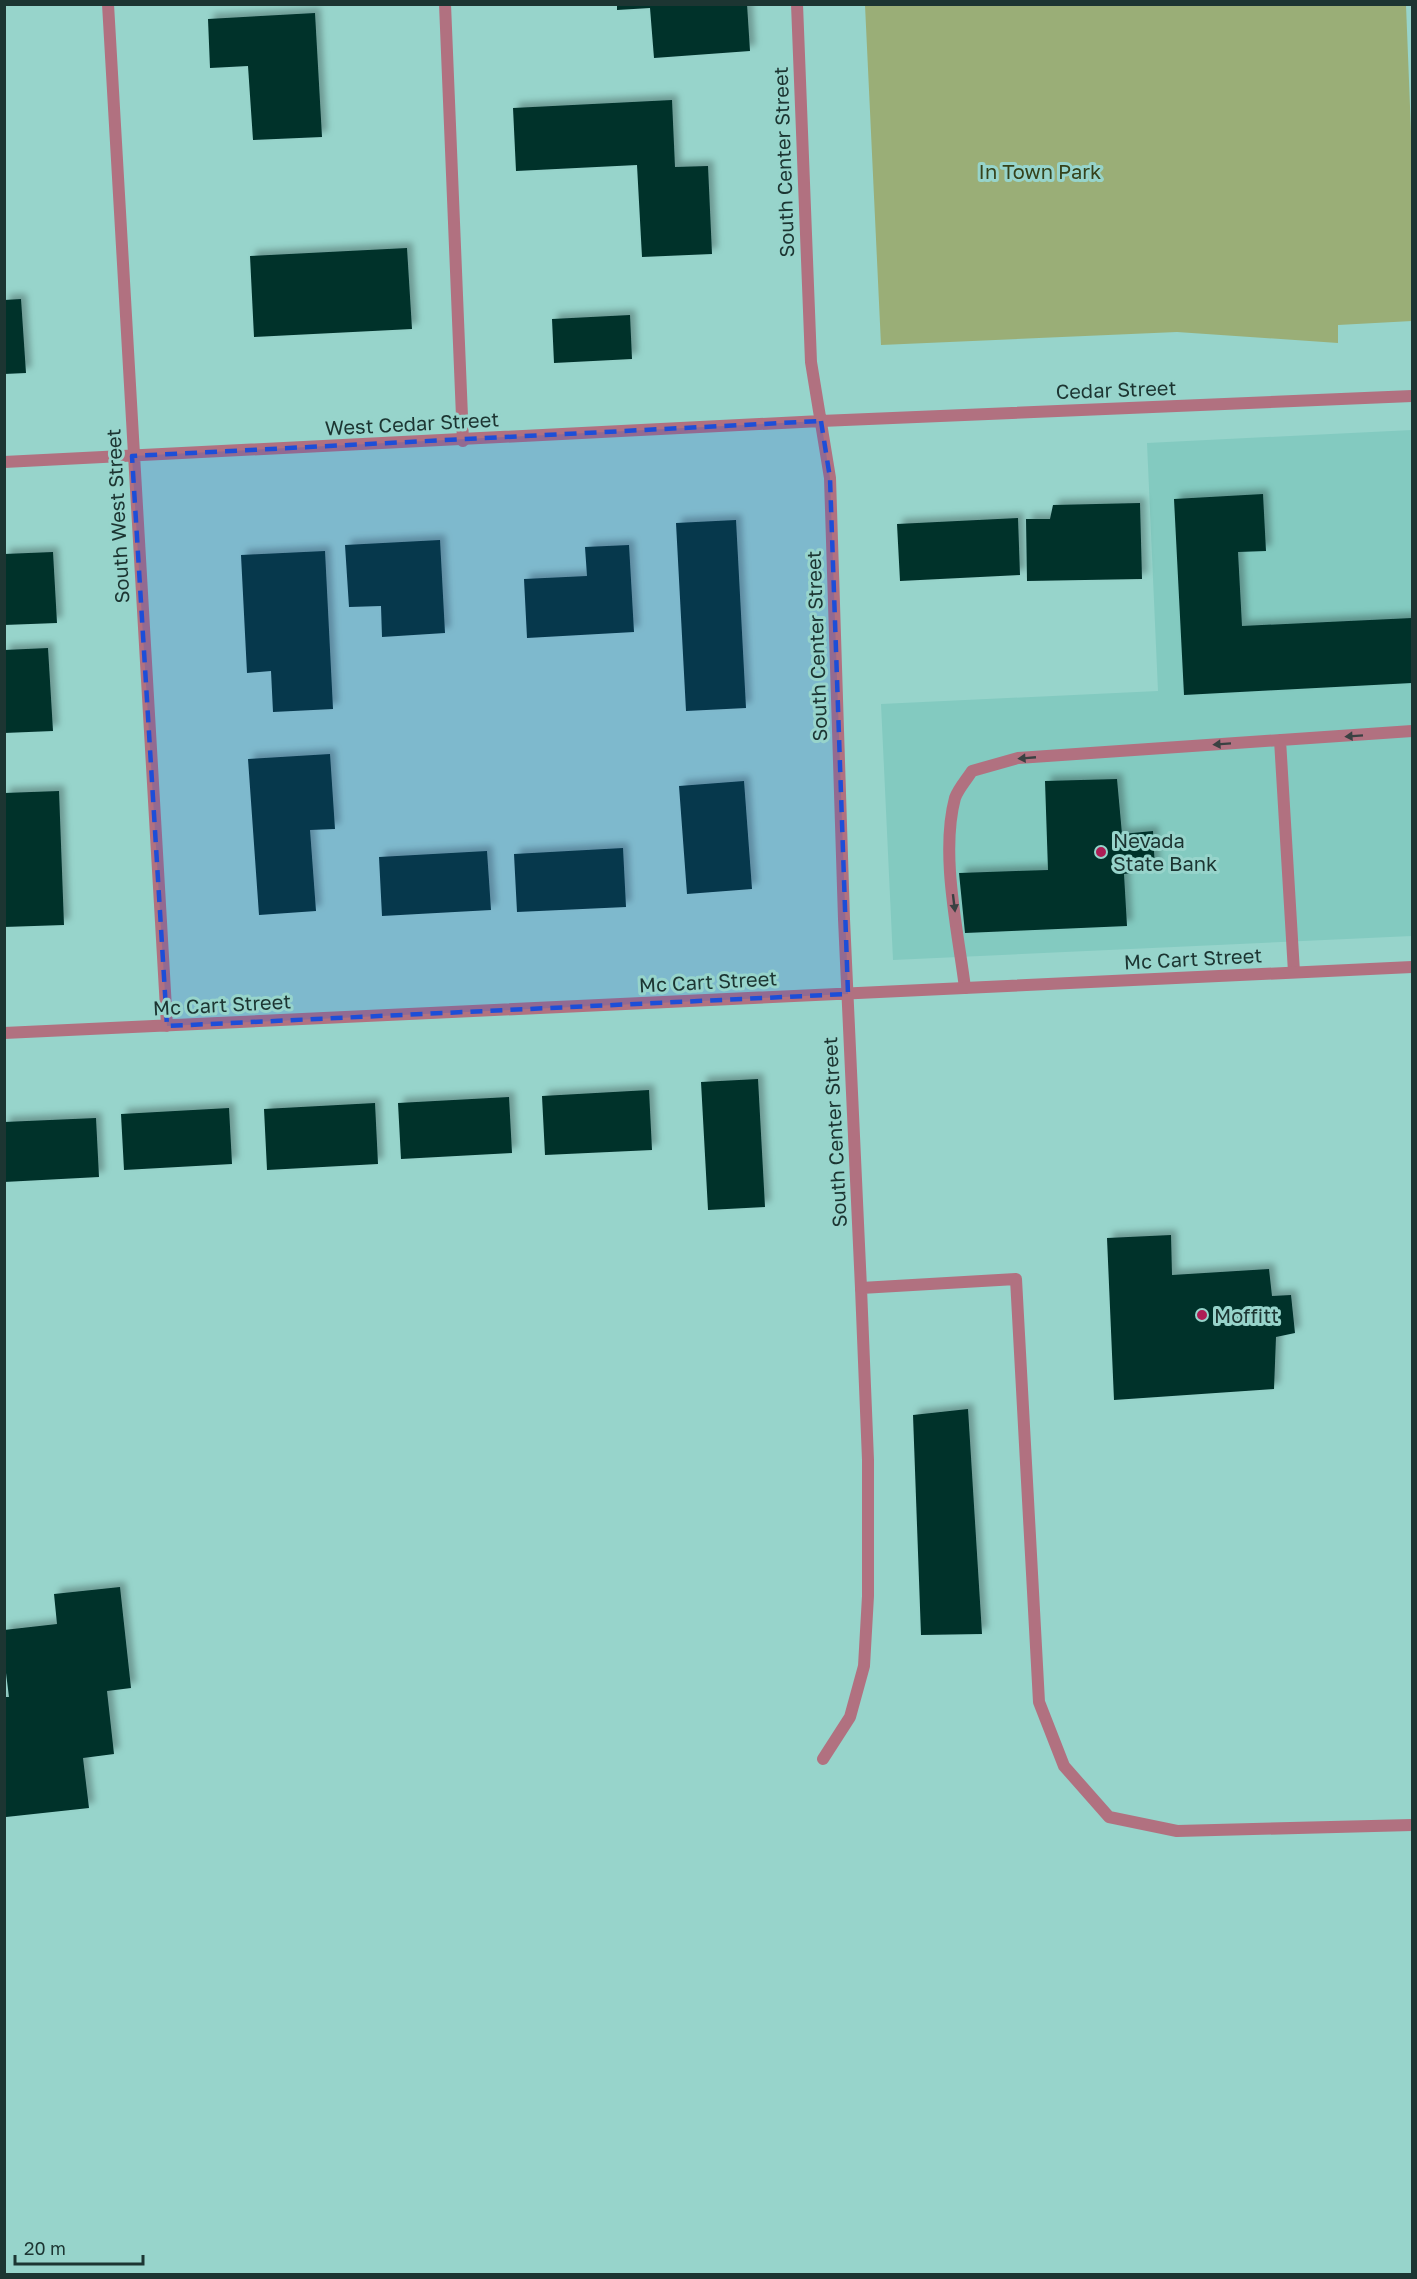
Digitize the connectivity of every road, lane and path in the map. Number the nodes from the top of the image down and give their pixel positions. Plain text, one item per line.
1 (108, 4) edge
2 (445, 4) edge
3 (797, 4) edge
4 (1413, 396) edge
5 (821, 421) junction
6 (463, 441) junction
7 (132, 456) junction
8 (4, 462) edge
9 (1413, 731) edge
10 (1280, 741) junction
11 (1413, 967) edge
12 (1294, 972) junction
13 (965, 988) junction
14 (848, 994) junction
15 (167, 1026) junction
16 (4, 1034) edge
17 (861, 1288) junction
18 (824, 1759) dead end
19 (1413, 1825) edge

1 - 7 street, South West Street
2 - 6 street
3 - 5 street, South Center Street
4 - 5 street, Cedar Street
5 - 6 street, West Cedar Street
5 - 14 street, South Center Street
6 - 7 street, West Cedar Street
7 - 8 street, West Cedar Street
7 - 15 street, South West Street
9 -> 10 street
10 - 12 street
10 -> 13 street
11 - 12 street, Mc Cart Street
12 - 13 street, Mc Cart Street
13 - 14 street, Mc Cart Street
14 - 15 street, Mc Cart Street
14 - 17 street, South Center Street
15 - 16 street, Mc Cart Street
17 - 18 street, South Center Street
17 - 19 street

